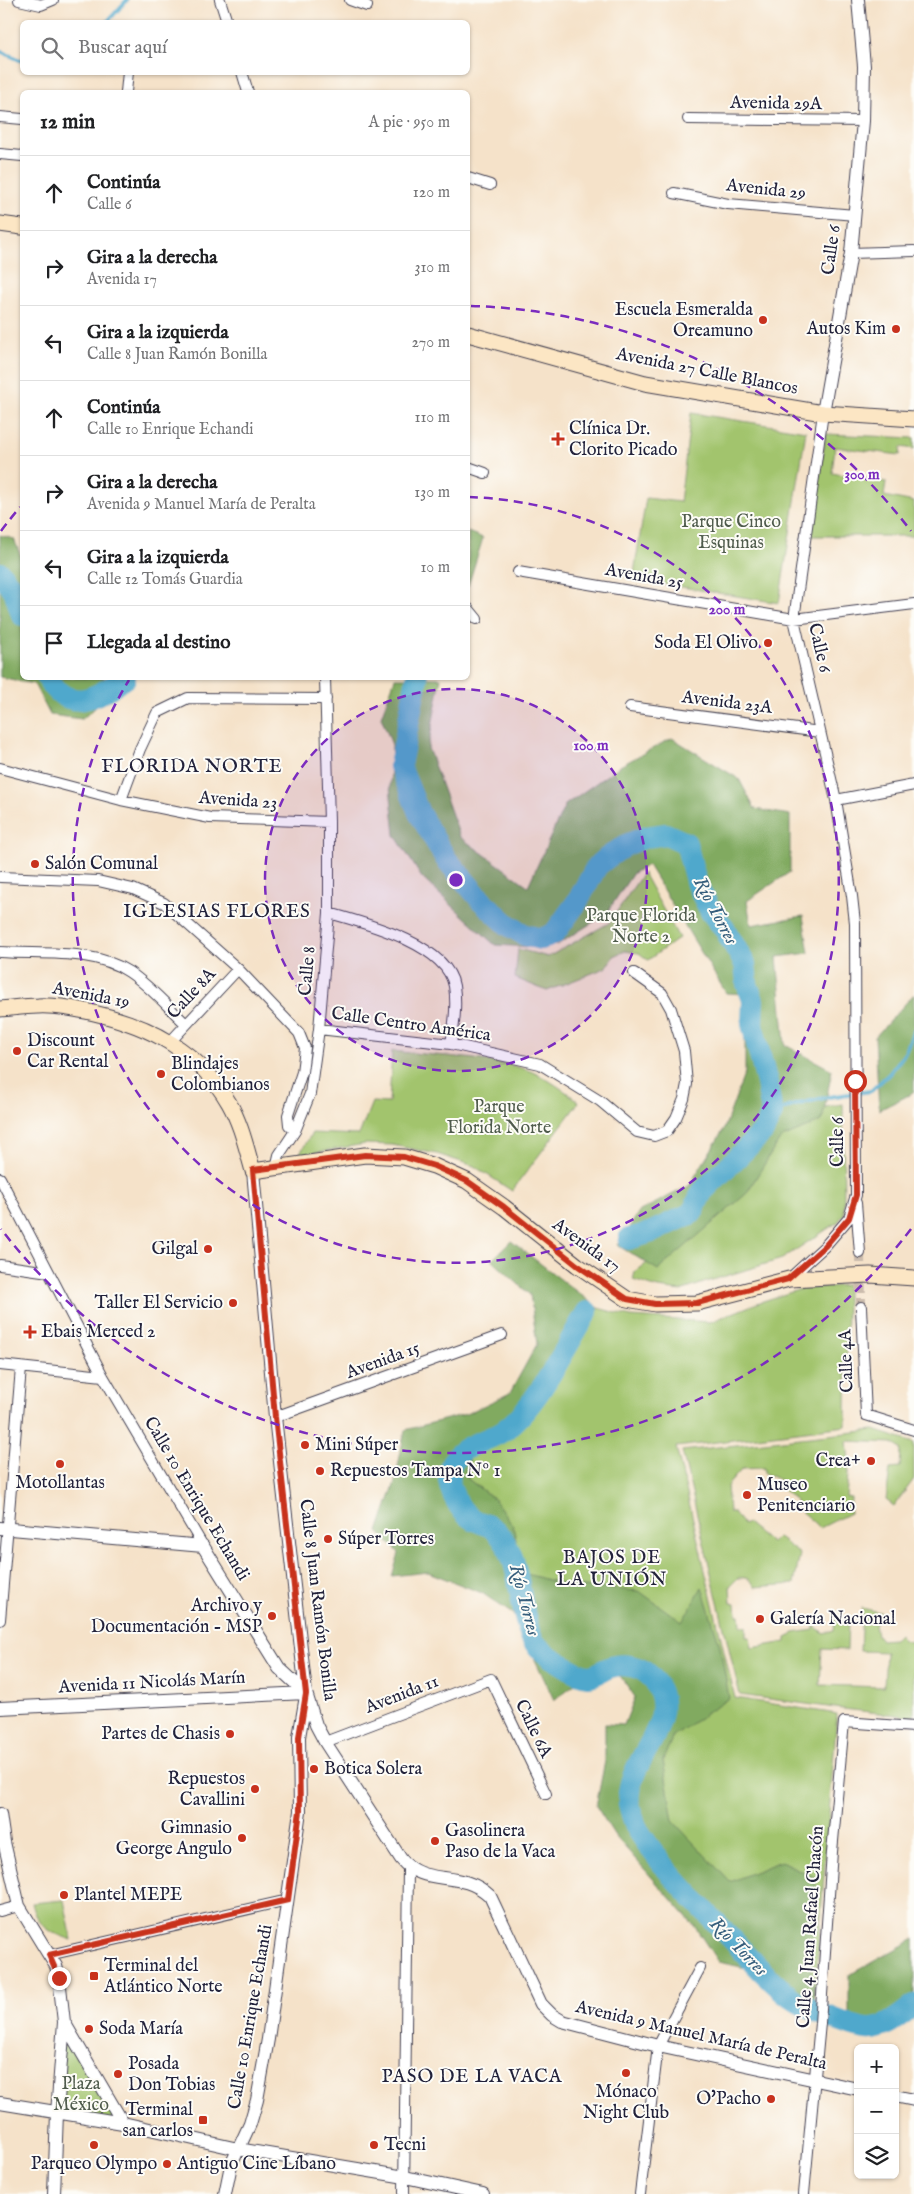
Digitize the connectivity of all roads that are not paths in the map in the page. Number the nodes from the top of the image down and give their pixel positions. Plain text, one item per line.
1 (19, 0) edge
2 (53, 0) edge
3 (220, 0) edge
4 (350, 0) edge
5 (858, 0) edge
6 (367, 6) dead end
7 (226, 20) edge
8 (128, 75) edge
9 (243, 75) edge
10 (126, 90) edge
11 (247, 90) edge
12 (0, 117) edge
13 (20, 119) edge
14 (688, 119) dead end
15 (864, 121) junction
16 (0, 154) edge
17 (20, 156) edge
18 (470, 179) edge
19 (490, 185) dead end
20 (674, 193) dead end
21 (855, 215) junction
22 (0, 224) edge
23 (20, 227) edge
24 (914, 251) edge
25 (851, 253) junction
26 (470, 335) edge
27 (822, 413) junction
28 (914, 419) edge
29 (470, 468) edge
30 (485, 473) dead end
31 (518, 572) dead end
32 (914, 604) edge
33 (470, 610) edge
34 (477, 619) dead end
35 (794, 619) junction
36 (325, 680) edge
37 (326, 699) junction
38 (630, 707) dead end
39 (820, 732) junction
40 (0, 768) edge
41 (914, 785) edge
42 (121, 800) junction
43 (836, 800) junction
44 (329, 822) junction
45 (0, 877) edge
46 (329, 913) junction
47 (0, 952) edge
48 (238, 969) junction
49 (634, 973) dead end
50 (0, 1009) edge
51 (186, 1024) junction
52 (319, 1029) junction
53 (170, 1042) junction
54 (451, 1044) junction
55 (295, 1131) junction
56 (276, 1168) junction
57 (253, 1170) junction
58 (0, 1178) edge
59 (856, 1195) junction
60 (860, 1253) tunnel mouth
61 (0, 1265) edge
62 (49, 1272) junction
63 (914, 1278) edge
64 (788, 1279) junction
65 (861, 1307) tunnel mouth
66 (502, 1335) dead end
67 (0, 1365) edge
68 (21, 1368) junction
69 (103, 1376) junction
70 (275, 1417) junction
71 (914, 1430) edge
72 (4, 1529) edge
73 (202, 1546) junction
74 (0, 1620) edge
75 (491, 1679) joint
76 (306, 1694) junction
77 (0, 1708) edge
78 (914, 1727) edge
79 (325, 1742) junction
80 (546, 1794) dead end
81 (0, 1814) edge
82 (408, 1868) junction
83 (288, 1900) junction
84 (18, 1906) junction
85 (0, 1911) edge
86 (49, 1955) junction
87 (700, 1968) dead end
88 (64, 2022) junction
89 (658, 2046) junction
90 (814, 2081) junction
91 (854, 2088) edge
92 (899, 2097) edge
93 (914, 2100) edge
94 (0, 2103) edge
95 (57, 2113) junction
96 (123, 2123) junction
97 (238, 2149) junction
98 (405, 2178) junction
99 (54, 2194) edge
100 (225, 2194) edge
101 (404, 2194) edge
102 (484, 2194) edge
103 (640, 2194) edge
104 (804, 2194) edge

1 - 2 street
3 - 7 street
4 - 6 street
5 - 15 street, Calle 6
8 - 10 street
9 - 11 street
12 - 13 street
14 - 15 street, Avenida 29A
15 - 21 street, Calle 6
16 - 17 street
18 - 19 street
20 - 21 street, Avenida 29
21 - 25 street, Calle 6
22 - 23 main road
24 - 25 street
25 - 27 street, Calle 6
26 - 27 main road, Avenida 27 Calle Blancos
27 - 28 main road, Avenida 27 Calle Blancos
27 - 35 street, Calle 6
29 - 30 street
31 - 35 street, Avenida 25
32 - 35 street, Avenida 25
33 - 34 street
35 - 39 street, Calle 6
36 - 37 street, Calle 8
37 - 42 street
37 - 44 street, Calle 8
38 - 39 street, Avenida 23A
39 - 43 street, Calle 6
40 - 42 street, Avenida 23
41 - 43 street
42 - 44 street, Avenida 23
43 - 59 street, Calle 6
44 - 46 street, Calle 8
45 - 48 street
46 - 52 street, Calle 8
46 - 54 street
47 - 51 street
48 - 51 street, Calle 8A
48 - 55 street
49 - 54 street, Calle Centro América
50 - 53 main road, Avenida 19
51 - 53 street, Calle 8A
52 - 54 street, Calle Centro América
52 - 55 street, Calle 8
53 - 57 main road, Calle 8 Juan Ramón Bonilla
55 - 56 street, Calle 8
56 - 57 main road, Avenida 17
56 - 64 main road, Avenida 17
57 - 70 street, Calle 8 Juan Ramón Bonilla
58 - 62 street, Calle 10 Enrique Echandi
59 - 60 street
59 - 64 street, Calle 6
61 - 62 street
62 - 69 street, Calle 10 Enrique Echandi
63 - 64 main road, Avenida 17
65 - 71 street, Calle 4A
66 - 70 street, Avenida 15
67 - 68 street
68 - 69 street
68 - 72 street
69 - 73 street, Calle 10 Enrique Echandi
70 - 76 street, Calle 8 Juan Ramón Bonilla
72 - 73 street
72 - 74 street
73 - 76 street, Calle 10 Enrique Echandi
75 - 79 street, Avenida 11
75 - 80 street, Calle 6A
76 - 77 street, Avenida 11 Nicolás Marín
76 - 79 street, Calle 8 Juan Ramón Bonilla
76 - 83 street, Calle 10 Enrique Echandi
78 - 90 street, Calle 4 Juan Rafael Chacón
79 - 82 street, Calle 8 Juan Ramón Bonilla
81 - 84 street
82 - 89 street, Avenida 9 Manuel María de Peralta
82 - 98 street
83 - 86 street
83 - 97 street, Calle 10 Enrique Echandi
84 - 85 street
84 - 86 street
86 - 88 street
87 - 89 street
88 - 95 street
88 - 96 street
89 - 90 street, Avenida 9 Manuel María de Peralta
89 - 103 street
90 - 91 street, Avenida 9 Manuel María de Peralta
90 - 104 street, Calle 4 Juan Rafael Chacón
92 - 93 street
94 - 95 street
95 - 96 street
95 - 99 street
96 - 97 street
97 - 98 street
97 - 100 street, Calle 10 Enrique Echandi
98 - 101 street
98 - 102 street

